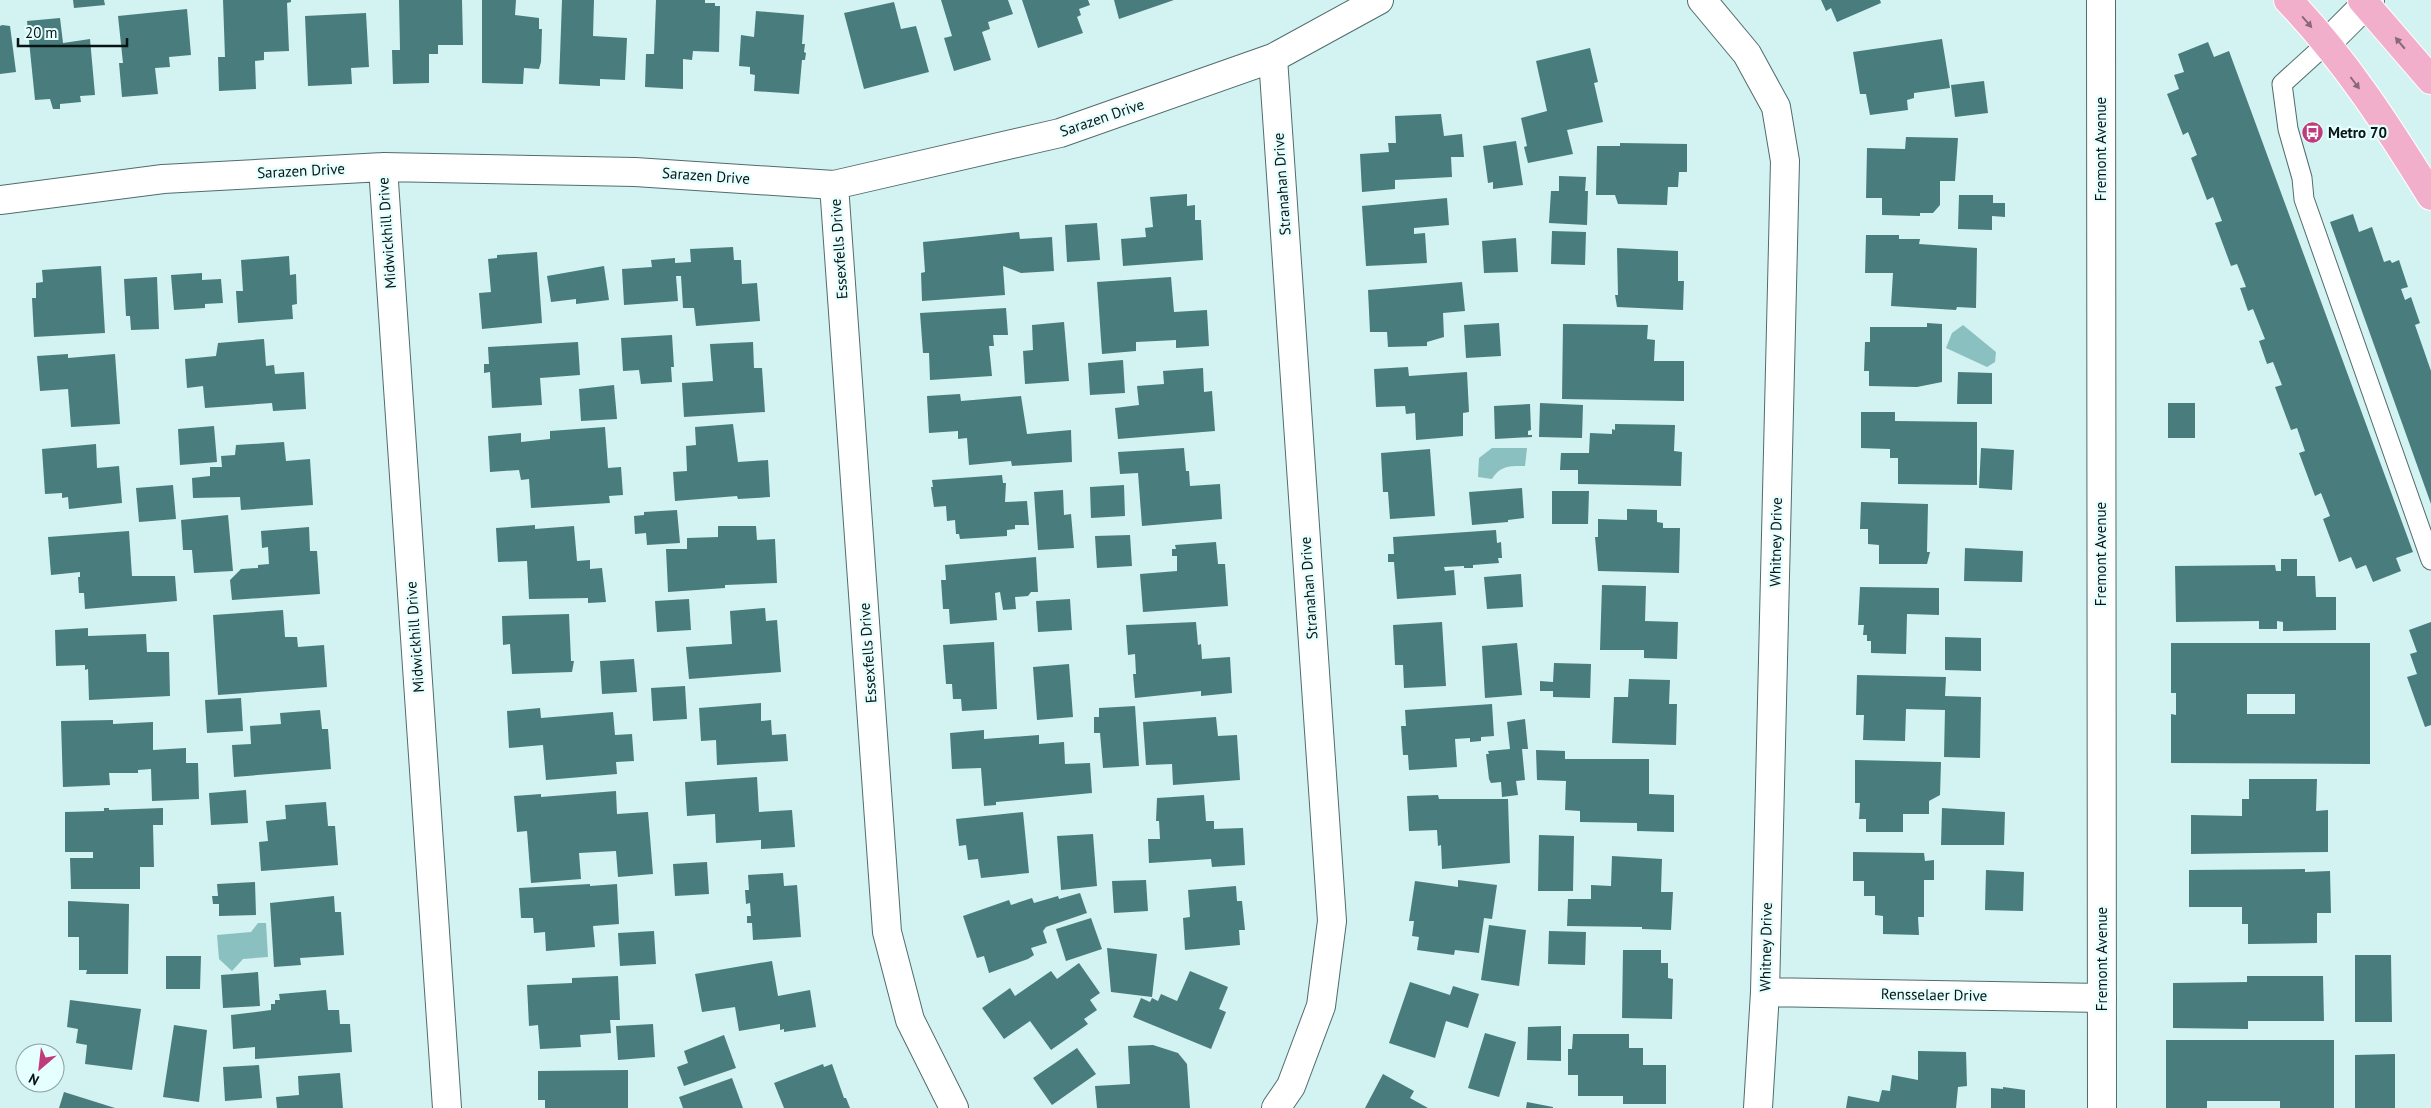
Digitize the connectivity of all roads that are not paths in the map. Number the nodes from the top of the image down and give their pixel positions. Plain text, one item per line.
1 (1379, 0) edge
2 (1702, 0) edge
3 (2101, 0) edge
4 (2288, 0) edge
5 (2366, 1) edge
6 (2326, 44) junction
7 (1273, 58) junction
8 (2431, 80) edge
9 (383, 167) junction
10 (834, 185) junction
11 (2431, 196) edge
12 (0, 200) edge
13 (2431, 560) edge
14 (1765, 992) junction
15 (2102, 998) junction
16 (447, 1108) edge
17 (954, 1108) edge
18 (1276, 1108) edge
19 (1758, 1108) edge
20 (2102, 1108) edge

1 - 7 street, Sarazen Drive
2 - 14 street, Whitney Drive
3 - 15 street, Fremont Avenue
4 -> 6 main road
5 - 6 street
8 -> 5 main road
6 -> 11 main road
6 - 13 lane
7 - 10 street, Sarazen Drive
7 - 18 street, Stranahan Drive
9 - 10 street, Sarazen Drive
9 - 12 street, Sarazen Drive
9 - 16 street, Midwickhill Drive
10 - 17 street, Essexfells Drive
14 - 15 street, Rensselaer Drive
14 - 19 street, Whitney Drive
15 - 20 street, Fremont Avenue

